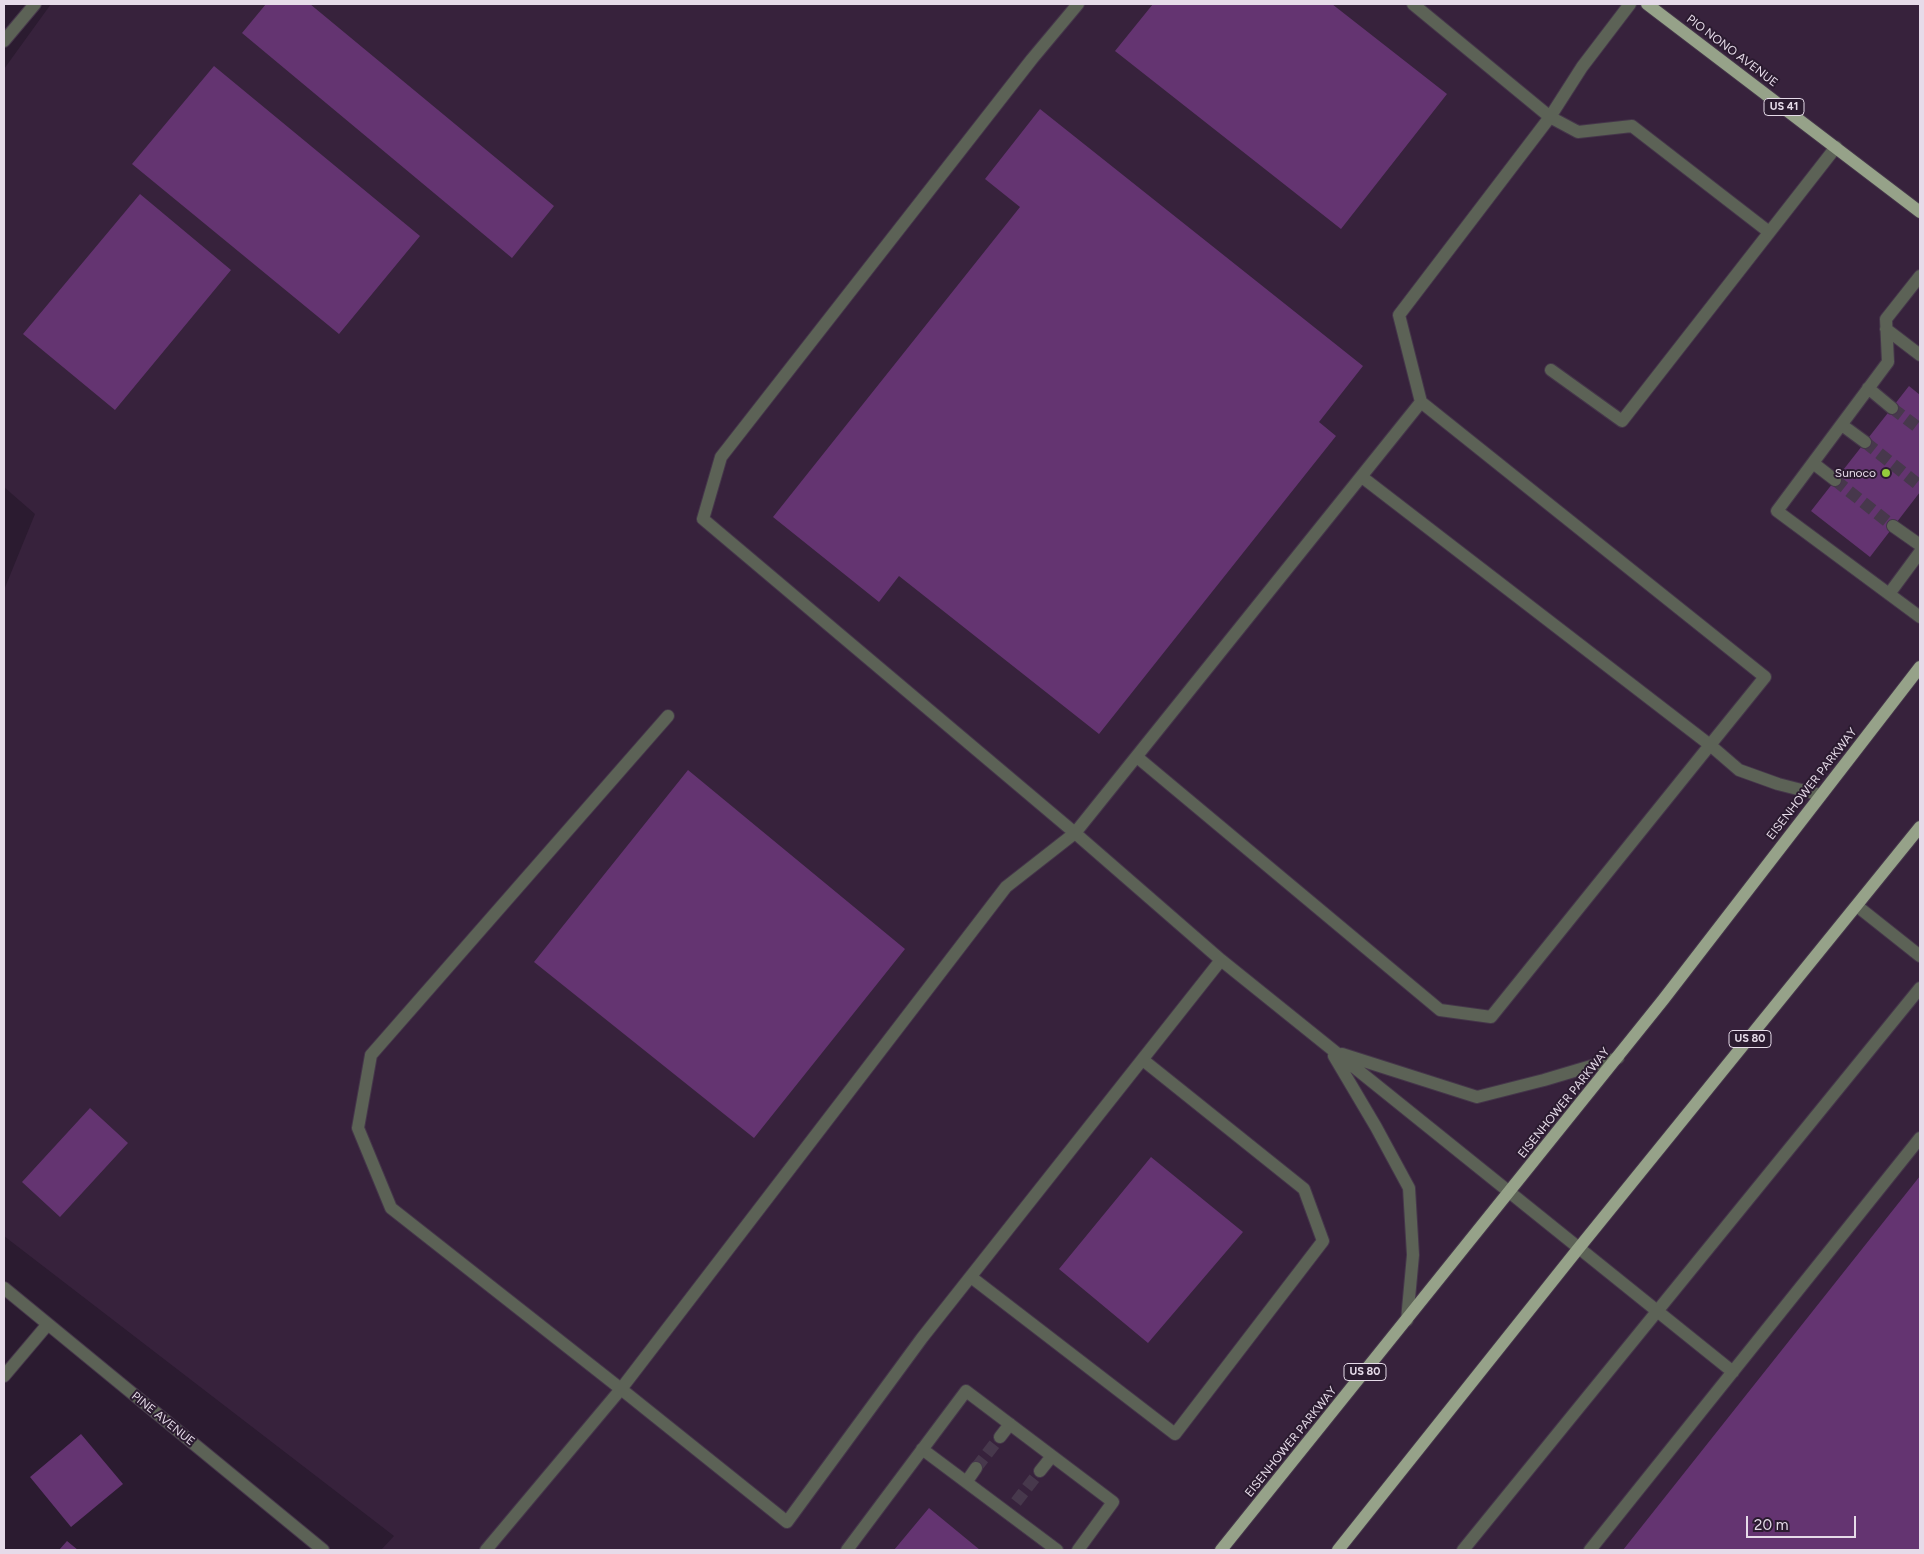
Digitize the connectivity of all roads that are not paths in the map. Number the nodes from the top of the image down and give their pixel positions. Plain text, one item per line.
1 (35, 4) edge
2 (1078, 4) edge
3 (1414, 4) edge
4 (1630, 4) edge
5 (1647, 4) edge
6 (4, 40) edge
7 (1550, 117) junction
8 (1836, 147) junction
9 (1920, 212) edge
10 (1769, 232) junction
11 (1920, 276) edge
12 (1886, 329) junction
13 (1920, 355) edge
14 (1551, 370) dead end
15 (1868, 388) junction
16 (1421, 402) junction
17 (1892, 408) tunnel mouth
18 (1842, 425) junction
19 (1865, 442) tunnel mouth
20 (1813, 464) junction
21 (1362, 477) junction
22 (1835, 480) tunnel mouth
23 (1894, 526) tunnel mouth
24 (1920, 545) edge
25 (1920, 552) edge
26 (1889, 594) junction
27 (1920, 617) edge
28 (1920, 667) edge
29 (668, 716) dead end
30 (1710, 745) junction
31 (1137, 757) junction
32 (1821, 795) junction
33 (1920, 827) edge
34 (1075, 833) junction
35 (1857, 906) junction
36 (1920, 956) edge
37 (1221, 960) junction
38 (1920, 988) edge
39 (1332, 1050) junction
40 (1618, 1058) junction
41 (1142, 1060) junction
42 (1920, 1138) edge
43 (1509, 1193) junction
44 (1578, 1249) junction
45 (971, 1277) junction
46 (4, 1288) edge
47 (1657, 1312) junction
48 (1407, 1320) junction
49 (48, 1324) junction
50 (1732, 1372) junction
51 (4, 1376) edge
52 (622, 1388) junction
53 (1010, 1424) junction
54 (1000, 1437) tunnel mouth
55 (922, 1449) junction
56 (1052, 1456) junction
57 (976, 1468) tunnel mouth
58 (1040, 1471) tunnel mouth
59 (967, 1481) junction
60 (323, 1550) edge
61 (486, 1550) edge
62 (848, 1550) edge
63 (1057, 1550) edge
64 (1078, 1550) edge
65 (1221, 1550) edge
66 (1338, 1550) edge
67 (1464, 1550) edge
68 (1590, 1550) edge

1 - 6 street
2 - 34 street
3 - 7 street
4 - 7 street
5 - 8 main road, PIO NONO AVENUE / US 41
7 - 10 street
7 - 16 street
8 - 9 main road, PIO NONO AVENUE / US 41
8 - 10 street
10 - 14 street
11 - 12 street
12 - 13 street
12 - 15 street
15 - 17 street
15 - 18 street
16 - 21 street
16 - 30 street
18 - 19 street
18 - 20 street
20 - 22 street
20 - 26 street
21 - 30 street
21 - 31 street
23 - 24 street
25 - 26 street
26 - 27 street
28 - 32 main road, EISENHOWER PARKWAY / US 80
29 - 52 street
30 - 31 street
30 - 32 street
31 - 34 street
32 - 40 main road, EISENHOWER PARKWAY / US 80
33 - 35 main road, US 80
34 - 37 street
34 - 52 street
35 - 36 street
35 - 44 main road, US 80
37 - 39 street
37 - 41 street
38 - 47 street
39 - 40 street
39 - 43 street
39 - 48 street
40 - 43 main road, EISENHOWER PARKWAY / US 80
41 - 45 street
41 - 45 street
42 - 50 street
43 - 44 street
43 - 48 main road, EISENHOWER PARKWAY / US 80
44 - 47 street
44 - 66 main road, US 80
45 - 52 street
46 - 49 street, PINE AVENUE
47 - 50 street
47 - 67 street
48 - 65 main road, EISENHOWER PARKWAY / US 80
49 - 51 street
49 - 60 street, PINE AVENUE
50 - 68 street
52 - 61 street
53 - 54 street
53 - 55 street
53 - 56 street
55 - 59 street
55 - 62 street
56 - 58 street
56 - 64 street
57 - 59 street
59 - 63 street

